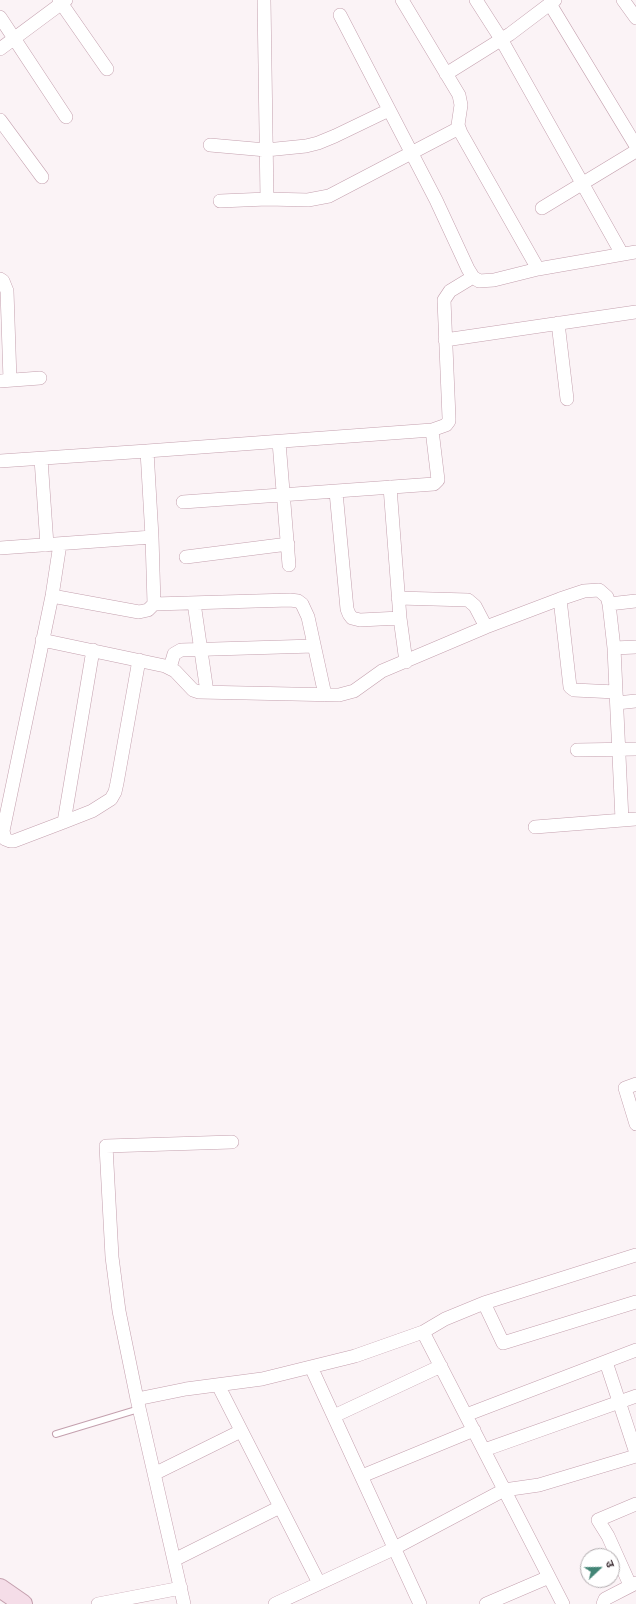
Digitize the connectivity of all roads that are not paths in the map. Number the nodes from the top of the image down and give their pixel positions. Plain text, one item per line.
1 (264, 0) edge
2 (402, 0) edge
3 (476, 0) edge
4 (623, 0) edge
5 (62, 1) edge
6 (552, 2) edge
7 (340, 15) dead end
8 (0, 17) edge
9 (636, 18) edge
10 (14, 39) junction
11 (501, 39) junction
12 (0, 49) edge
13 (107, 69) dead end
14 (446, 74) junction
15 (389, 110) junction
16 (66, 117) dead end
17 (0, 120) edge
18 (459, 128) junction
19 (210, 145) dead end
20 (636, 146) edge
21 (266, 150) junction
22 (636, 151) edge
23 (411, 154) junction
24 (42, 178) dead end
25 (582, 182) junction
26 (267, 199) junction
27 (220, 201) dead end
28 (542, 208) dead end
29 (636, 252) edge
30 (622, 254) junction
31 (538, 269) junction
32 (473, 277) junction
33 (0, 279) edge
34 (636, 312) edge
35 (558, 323) junction
36 (445, 340) junction
37 (40, 378) dead end
38 (5, 380) edge
39 (566, 399) dead end
40 (432, 430) junction
41 (279, 442) junction
42 (147, 451) junction
43 (41, 459) junction
44 (0, 461) edge
45 (390, 487) junction
46 (336, 492) junction
47 (283, 495) junction
48 (183, 502) dead end
49 (152, 537) junction
50 (54, 544) junction
51 (288, 544) junction
52 (0, 548) edge
53 (186, 558) dead end
54 (289, 565) dead end
55 (52, 596) junction
56 (398, 598) junction
57 (560, 598) junction
58 (636, 601) edge
59 (194, 603) junction
60 (154, 604) junction
61 (609, 604) junction
62 (400, 618) junction
63 (486, 627) junction
64 (42, 640) junction
65 (314, 646) junction
66 (636, 647) edge
67 (614, 648) junction
68 (200, 649) junction
69 (93, 650) junction
70 (139, 660) junction
71 (406, 662) junction
72 (170, 668) junction
73 (207, 692) junction
74 (325, 695) junction
75 (617, 698) junction
76 (636, 701) edge
77 (636, 749) edge
78 (577, 750) dead end
79 (619, 750) junction
80 (636, 819) edge
81 (622, 820) junction
82 (64, 822) junction
83 (535, 827) dead end
84 (636, 1084) edge
85 (636, 1123) edge
86 (232, 1142) dead end
87 (636, 1255) edge
88 (636, 1302) edge
89 (484, 1303) junction
90 (424, 1332) junction
91 (636, 1350) edge
92 (606, 1362) junction
93 (441, 1366) junction
94 (311, 1367) junction
95 (218, 1385) junction
96 (636, 1396) edge
97 (621, 1403) junction
98 (138, 1404) junction
99 (466, 1415) junction
100 (334, 1416) junction
101 (474, 1430) junction
102 (241, 1431) junction
103 (56, 1434) dead end
104 (484, 1450) junction
105 (636, 1454) edge
106 (154, 1474) junction
107 (362, 1476) junction
108 (504, 1490) junction
109 (636, 1504) edge
110 (280, 1507) junction
111 (394, 1548) junction
112 (174, 1560) junction
113 (549, 1577) junction
114 (319, 1583) junction
115 (633, 1584) edge
116 (0, 1588) edge
117 (181, 1588) junction
118 (23, 1604) edge
119 (98, 1604) edge
120 (184, 1604) edge
121 (275, 1604) edge
122 (420, 1604) edge
123 (486, 1604) edge
124 (563, 1604) edge
125 (603, 1604) edge

1 - 21 street
2 - 14 street
3 - 11 street
4 - 9 street
5 - 10 street
5 - 13 street
6 - 11 street
6 - 20 street
7 - 15 street
8 - 10 street
10 - 12 street
10 - 16 street
11 - 14 street
11 - 25 street
14 - 18 street
15 - 21 street
15 - 23 street
17 - 24 street
18 - 23 street
18 - 31 street
19 - 21 street
21 - 26 street
22 - 25 street
23 - 26 street
23 - 32 street
25 - 28 street
25 - 30 street
26 - 27 street
29 - 30 street
30 - 31 street
31 - 32 street
32 - 36 street
33 - 38 street
34 - 35 street
35 - 36 street
35 - 39 street
36 - 40 street
37 - 38 street
40 - 41 street
40 - 45 street
41 - 42 street
41 - 47 street
42 - 43 street
42 - 49 street
43 - 44 street
43 - 50 street
45 - 46 street
45 - 56 street
46 - 47 street
46 - 62 street
47 - 48 street
47 - 51 street
49 - 50 street
49 - 60 street
50 - 52 street
50 - 55 street
51 - 53 street
51 - 54 street
55 - 60 street
55 - 64 street
56 - 62 street
56 - 63 street
57 - 61 street
57 - 63 street
57 - 75 street
58 - 61 street
59 - 60 street
59 - 65 street
59 - 68 street
61 - 67 street
62 - 71 street
63 - 71 street
64 - 69 street
64 - 82 street
65 - 68 street
65 - 74 street
66 - 67 street
67 - 75 street
68 - 72 street
68 - 73 street
69 - 70 street
69 - 82 street
70 - 72 street
70 - 82 street
71 - 74 street
72 - 73 street
73 - 74 street
75 - 76 street
75 - 79 street
77 - 79 street
78 - 79 street
79 - 81 street
80 - 81 street
81 - 83 street
84 - 85 street
86 - 98 street
87 - 89 street
88 - 89 street
89 - 90 street
90 - 93 street
90 - 94 street
91 - 92 street
92 - 97 street
92 - 99 street
93 - 99 street
93 - 100 street
94 - 95 street
94 - 100 street
95 - 98 street
95 - 102 street
96 - 97 street
97 - 104 street
97 - 105 street
98 - 103 lane
98 - 106 street
99 - 101 street
100 - 107 street
101 - 104 street
101 - 107 street
102 - 106 street
102 - 110 street
104 - 108 street
105 - 108 street
106 - 112 street
107 - 111 street
108 - 111 street
108 - 113 street
109 - 115 street
110 - 112 street
110 - 114 street
111 - 114 street
111 - 122 street
112 - 117 street
113 - 123 street
113 - 124 street
114 - 121 street
115 - 125 street
116 - 118 street
117 - 119 street
117 - 120 street

